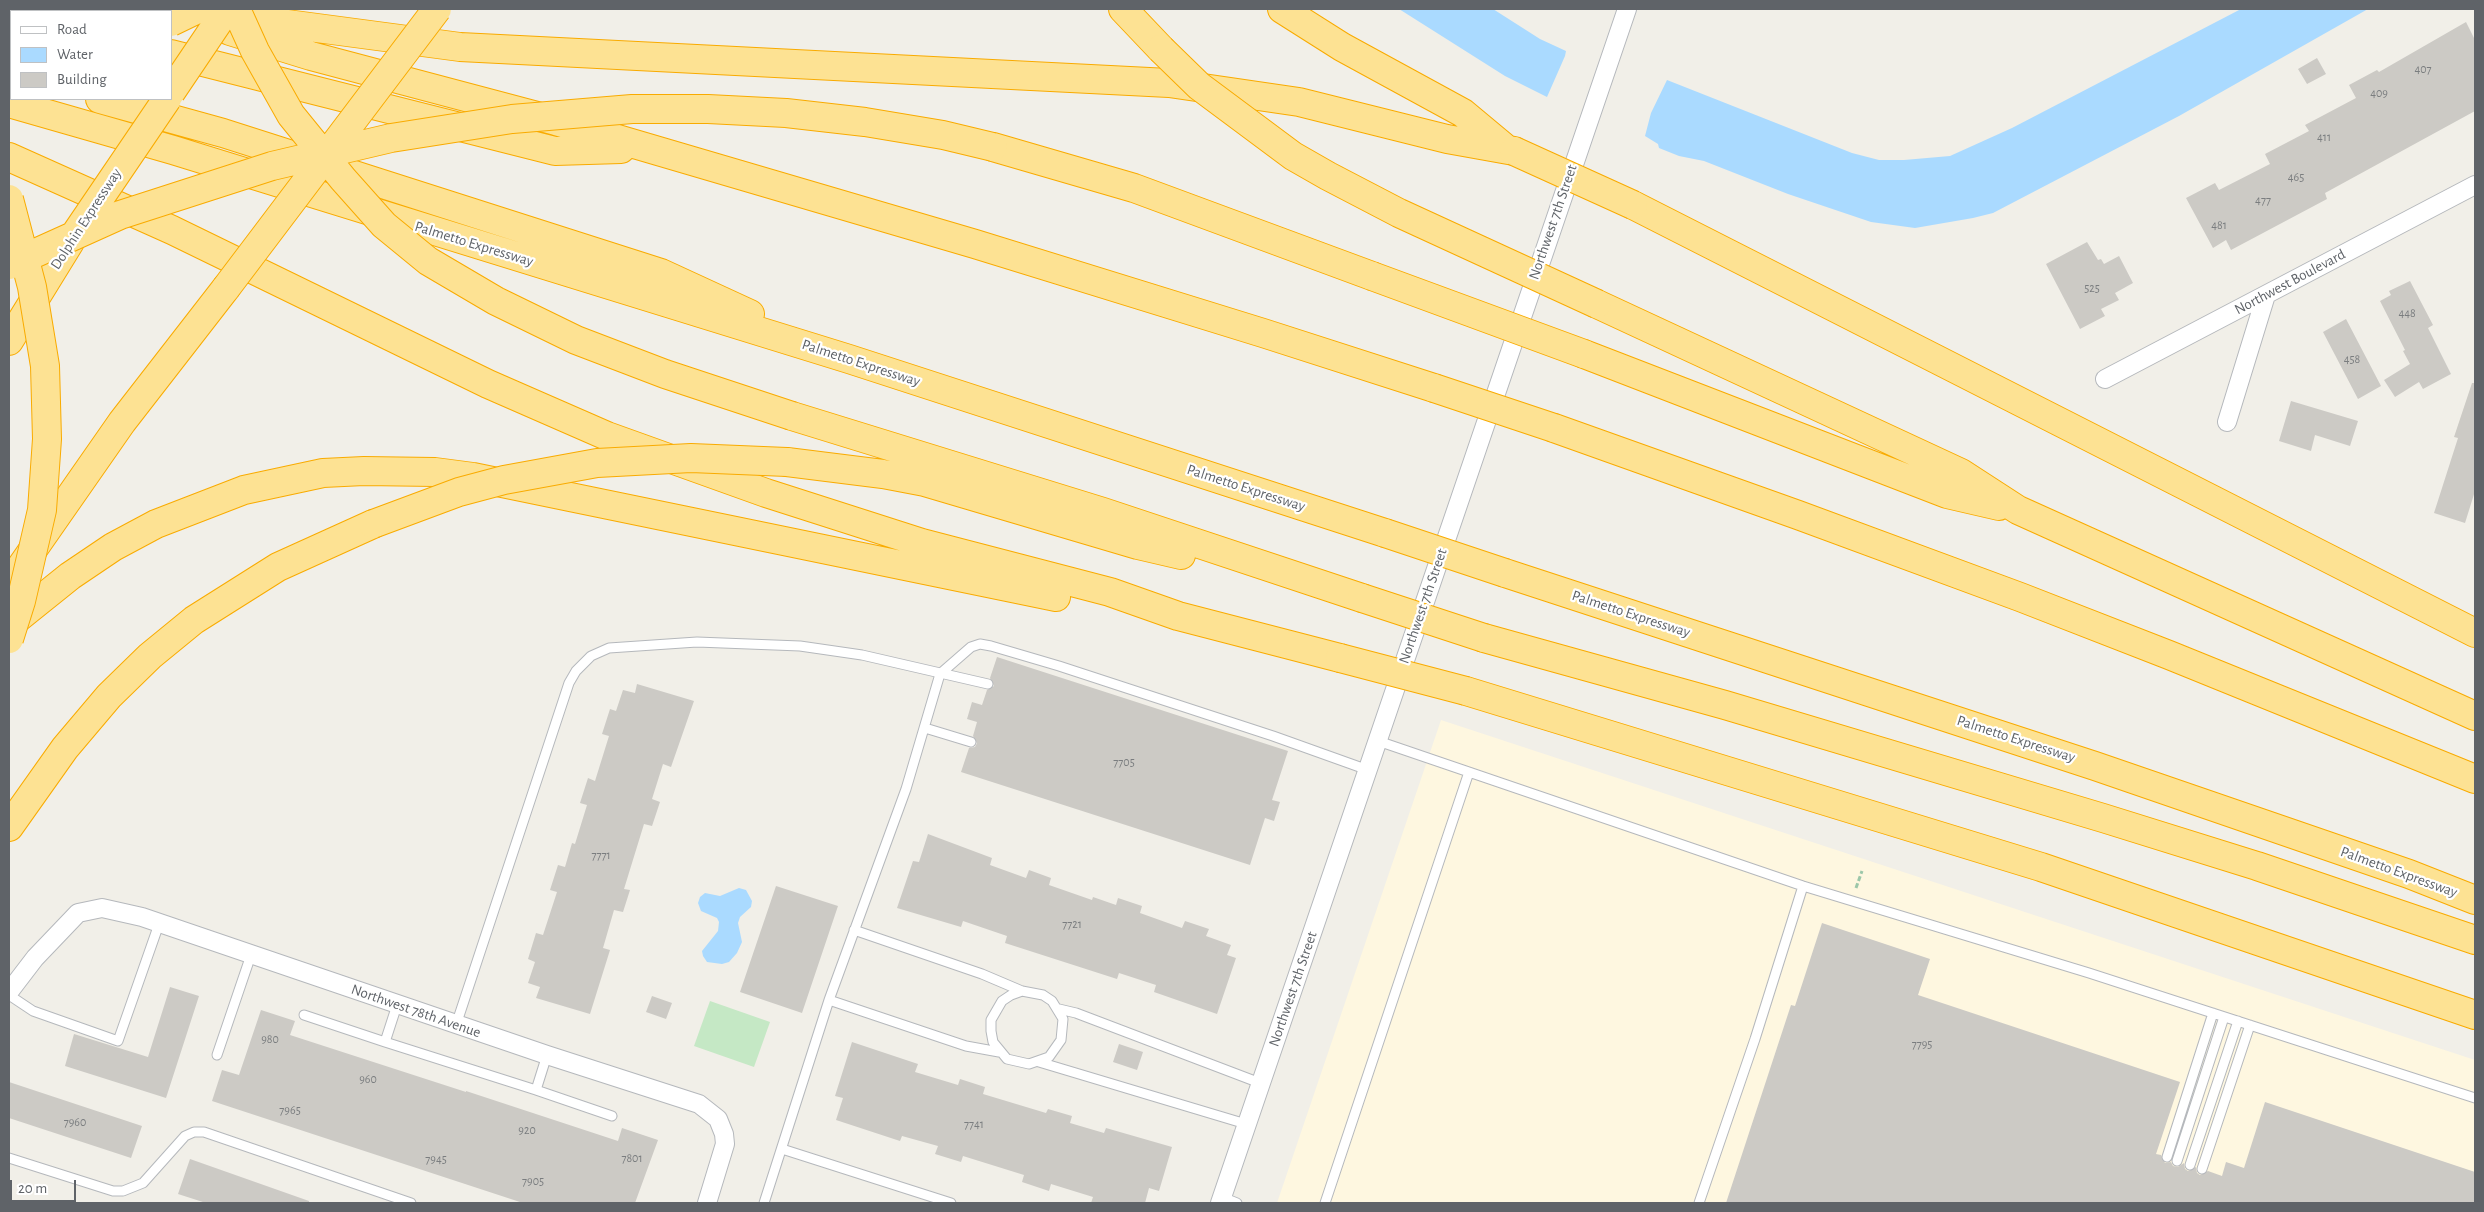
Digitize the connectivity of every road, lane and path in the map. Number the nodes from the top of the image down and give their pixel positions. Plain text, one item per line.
1 (227, 9) edge
2 (236, 9) edge
3 (437, 9) edge
4 (1123, 9) edge
5 (1282, 9) edge
6 (1627, 9) edge
7 (183, 16) edge
8 (172, 54) edge
9 (172, 91) edge
10 (104, 100) edge
11 (166, 100) edge
12 (9, 103) edge
13 (645, 148) junction
14 (1509, 149) junction
15 (9, 157) edge
16 (2475, 185) edge
17 (9, 199) edge
18 (9, 265) edge
19 (2266, 295) junction
20 (9, 341) edge
21 (850, 359) junction
22 (2105, 379) dead end
23 (2227, 422) dead end
24 (2018, 510) junction
25 (9, 584) edge
26 (1362, 598) junction
27 (1178, 616) junction
28 (9, 625) edge
29 (2475, 633) edge
30 (9, 639) edge
31 (940, 674) junction
32 (988, 684) dead end
33 (2475, 716) edge
34 (925, 728) junction
35 (1378, 741) junction
36 (971, 742) dead end
37 (1368, 770) junction
38 (1469, 772) junction
39 (2475, 779) edge
40 (9, 827) edge
41 (1862, 871) dead end
42 (1803, 886) junction
43 (1856, 888) dead end
44 (2475, 900) edge
45 (159, 924) junction
46 (854, 930) junction
47 (2475, 940) edge
48 (251, 955) junction
49 (1022, 992) junction
50 (9, 994) edge
51 (829, 1000) junction
52 (397, 1005) junction
53 (1059, 1009) junction
54 (2213, 1013) junction
55 (2475, 1014) edge
56 (304, 1015) dead end
57 (2224, 1017) junction
58 (2238, 1021) junction
59 (456, 1025) junction
60 (2250, 1025) junction
61 (385, 1042) junction
62 (999, 1052) junction
63 (217, 1055) dead end
64 (547, 1055) junction
65 (1040, 1062) junction
66 (1260, 1083) junction
67 (536, 1090) junction
68 (2475, 1098) edge
69 (612, 1116) dead end
70 (1246, 1124) junction
71 (782, 1149) junction
72 (2167, 1157) dead end
73 (9, 1158) edge
74 (2177, 1161) dead end
75 (2190, 1165) dead end
76 (2202, 1169) dead end
77 (1226, 1201) edge
78 (410, 1203) edge
79 (707, 1203) edge
80 (764, 1203) edge
81 (951, 1203) edge
82 (1325, 1203) edge
83 (1699, 1203) edge

1 - 9 highway, bridge
2 - 26 highway, bridge
3 - 25 highway, bridge
4 - 24 highway, bridge
5 - 14 highway
6 - 35 street, Northwest 7th Street
7 - 13 highway
7 - 14 highway
8 - 13 highway
10 - 21 highway
11 - 20 highway, Dolphin Expressway, bridge
12 - 21 highway, Palmetto Expressway
13 - 39 highway, bridge
14 - 29 highway, bridge
15 - 27 highway
16 - 19 street, Northwest Boulevard
17 - 30 highway, bridge
18 - 24 highway, bridge
19 - 22 street, Northwest Boulevard
19 - 23 street
21 - 44 highway, Palmetto Expressway, bridge
24 - 33 highway
26 - 40 highway, bridge
26 - 47 highway, bridge
27 - 28 highway
27 - 55 highway, bridge
31 - 32 lane
31 - 34 lane
31 - 37 lane
31 - 59 lane
34 - 36 lane
34 - 46 lane
35 - 37 street, Northwest 7th Street
35 - 38 lane
37 - 66 street, Northwest 7th Street
38 - 42 lane
38 - 82 lane
41 - 43 path
42 - 54 lane
42 - 83 lane
45 - 48 street, Northwest 78th Avenue
45 - 50 street, Northwest 78th Avenue
45 - 50 lane
46 - 49 lane
46 - 51 lane
48 - 52 street, Northwest 78th Avenue
48 - 63 lane
49 - 53 lane
49 - 62 lane
51 - 62 lane
51 - 71 lane
52 - 59 street, Northwest 78th Avenue
52 - 61 lane
53 - 65 lane
53 - 66 lane
54 - 57 lane
54 - 72 lane
56 - 61 lane
57 - 58 lane
57 - 74 lane
58 - 60 lane
58 - 75 lane
59 - 64 street, Northwest 78th Avenue
60 - 68 lane
60 - 76 lane
61 - 67 lane
62 - 65 lane
64 - 67 lane
64 - 79 street, Northwest 78th Avenue
65 - 70 lane
66 - 70 street, Northwest 7th Street
67 - 69 lane
70 - 77 street, Northwest 7th Street
71 - 80 lane
71 - 81 lane
73 - 78 lane

